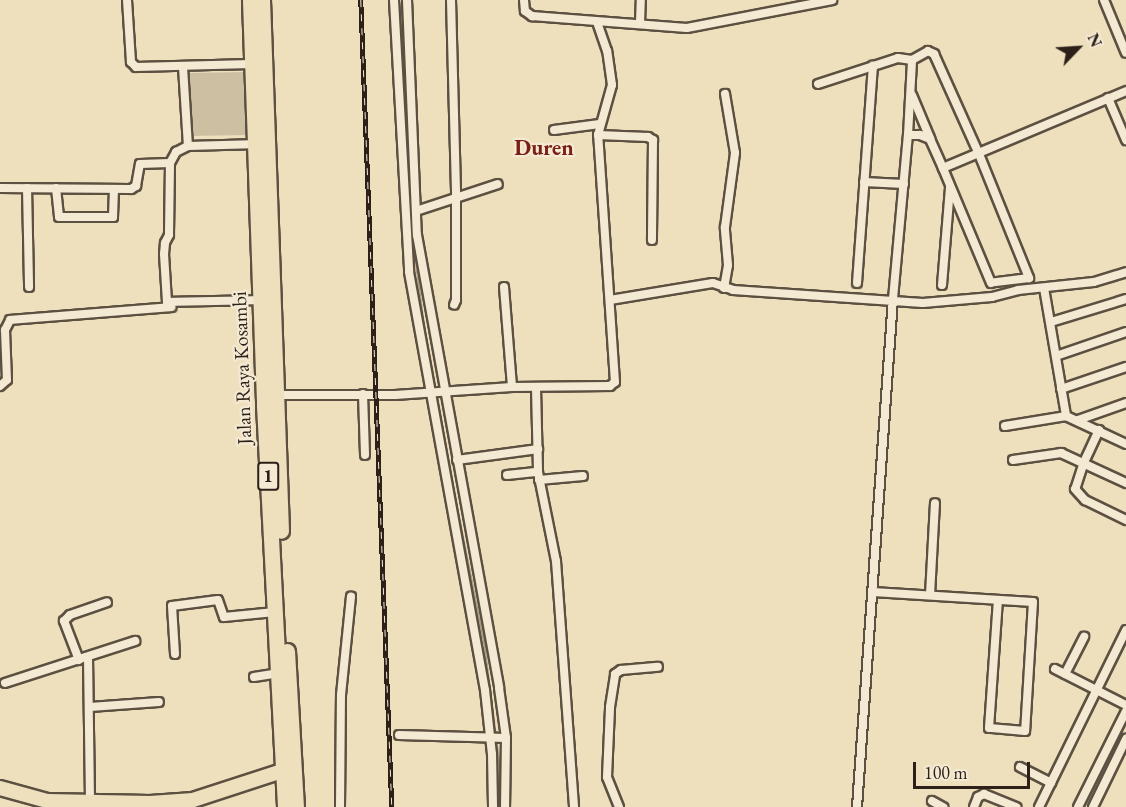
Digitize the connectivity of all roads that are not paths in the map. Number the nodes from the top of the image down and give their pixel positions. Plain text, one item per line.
1 (127, 0) edge
2 (250, 0) edge
3 (262, 0) edge
4 (394, 0) edge
5 (406, 0) edge
6 (451, 0) edge
7 (524, 0) edge
8 (641, 0) edge
9 (831, 0) edge
10 (1104, 0) edge
11 (401, 14) junction
12 (597, 22) junction
13 (640, 23) junction
14 (1126, 53) edge
15 (912, 60) junction
16 (251, 64) junction
17 (873, 66) junction
18 (183, 67) junction
19 (818, 84) dead end
20 (1126, 91) edge
21 (910, 92) junction
22 (725, 94) dead end
23 (1108, 98) junction
24 (600, 124) junction
25 (554, 130) dead end
26 (598, 135) junction
27 (908, 135) junction
28 (930, 139) junction
29 (1126, 140) edge
30 (407, 142) junction
31 (260, 144) junction
32 (188, 146) junction
33 (979, 154) junction
34 (170, 163) junction
35 (943, 168) junction
36 (864, 182) junction
37 (498, 184) dead end
38 (904, 184) junction
39 (950, 184) junction
40 (0, 188) edge
41 (27, 188) junction
42 (56, 188) junction
43 (114, 190) junction
44 (456, 196) junction
45 (411, 218) junction
46 (411, 234) junction
47 (652, 240) dead end
48 (1126, 272) edge
49 (857, 283) dead end
50 (942, 285) dead end
51 (504, 286) dead end
52 (29, 287) dead end
53 (724, 288) junction
54 (1044, 288) junction
55 (1126, 298) edge
56 (893, 299) junction
57 (261, 300) junction
58 (610, 300) junction
59 (422, 303) junction
60 (454, 306) dead end
61 (171, 307) dead end
62 (1051, 322) junction
63 (1126, 332) edge
64 (1056, 356) junction
65 (1126, 367) edge
66 (0, 386) edge
67 (512, 387) junction
68 (536, 388) junction
69 (1060, 388) junction
70 (437, 391) junction
71 (363, 394) junction
72 (276, 395) junction
73 (1126, 403) edge
74 (1066, 416) junction
75 (1078, 420) junction
76 (1005, 426) dead end
77 (1099, 430) junction
78 (1126, 444) edge
79 (538, 449) junction
80 (365, 455) dead end
81 (457, 460) junction
82 (1013, 460) dead end
83 (1084, 462) junction
84 (507, 475) dead end
85 (538, 476) junction
86 (583, 476) dead end
87 (1126, 483) edge
88 (934, 503) dead end
89 (1126, 520) edge
90 (873, 592) junction
91 (930, 595) junction
92 (351, 597) dead end
93 (998, 600) junction
94 (107, 602) dead end
95 (275, 612) junction
96 (1126, 630) edge
97 (1084, 637) dead end
98 (135, 641) dead end
99 (175, 654) dead end
100 (84, 658) junction
101 (658, 667) dead end
102 (1055, 669) dead end
103 (278, 673) junction
104 (1065, 674) junction
105 (254, 677) dead end
106 (5, 683) dead end
107 (1097, 689) junction
108 (159, 702) dead end
109 (1126, 705) edge
110 (90, 707) junction
111 (1126, 711) edge
112 (399, 735) dead end
113 (498, 738) junction
114 (1126, 739) edge
115 (1020, 767) dead end
116 (282, 771) junction
117 (1051, 783) junction
118 (0, 788) edge
119 (932, 801) dead end
120 (90, 803) junction
121 (193, 803) edge
122 (113, 805) edge
123 (285, 807) edge
124 (296, 807) edge
125 (340, 807) edge
126 (492, 807) edge
127 (506, 807) edge
128 (573, 807) edge
129 (619, 807) edge
130 (857, 807) edge
131 (943, 807) edge
132 (974, 807) edge
133 (1017, 807) edge
134 (1039, 807) edge
135 (1078, 807) edge
136 (1093, 807) edge

1 - 18 street
2 - 16 highway, Jalan Raya Kosambi / 1
3 - 31 highway, Jalan Raya Kosambi / 1
4 - 11 street
5 - 11 street
6 - 44 street
7 - 12 street
8 - 13 street
9 - 13 street
10 - 14 street
11 - 30 street
11 - 30 street
12 - 13 street
12 - 24 street
15 - 17 street
15 - 21 street
15 - 33 street
16 - 18 street
16 - 31 highway, Jalan Raya Kosambi / 1
17 - 19 street
17 - 36 street
18 - 32 street
20 - 23 street
21 - 27 street
21 - 28 street
22 - 53 street
23 - 29 street
23 - 33 street
24 - 25 street
24 - 26 street
26 - 47 street
26 - 58 street
27 - 28 street
27 - 38 street
28 - 35 street
30 - 45 street
30 - 45 street
31 - 32 street
31 - 57 highway, Jalan Raya Kosambi / 1
31 - 72 highway, Jalan Raya Kosambi / 1
32 - 34 street
33 - 35 street
33 - 39 street
34 - 43 street
34 - 57 street
35 - 39 street
36 - 38 street
36 - 49 street
37 - 44 street
38 - 56 street
39 - 50 street
40 - 41 street
41 - 42 street
41 - 52 street
42 - 43 street
42 - 43 street
44 - 45 street
44 - 60 street
45 - 46 street
46 - 59 street
46 - 59 street
48 - 54 street
51 - 67 street
53 - 56 street
53 - 58 street
54 - 56 street
54 - 62 street
55 - 62 street
56 - 90 street
57 - 95 highway, Jalan Raya Kosambi / 1
58 - 68 street
59 - 70 street
59 - 70 street
61 - 66 street
62 - 64 street
63 - 64 street
64 - 69 street
65 - 69 street
67 - 68 street
67 - 70 street
68 - 79 street
69 - 74 street
70 - 71 street
70 - 81 street
70 - 113 street
71 - 72 street
71 - 80 street
72 - 124 highway, Jalan Raya Kosambi / 1
73 - 75 street
74 - 75 street
74 - 76 street
75 - 77 street
77 - 78 street
77 - 83 street
79 - 81 street
79 - 85 street
81 - 113 street
82 - 83 street
83 - 87 street
83 - 89 street
84 - 85 street
85 - 86 street
85 - 128 street
88 - 91 street
90 - 91 street
90 - 130 street
91 - 93 street
92 - 125 street
93 - 93 street
94 - 100 street
95 - 99 street
95 - 103 highway, Jalan Raya Kosambi / 1
96 - 107 street
97 - 104 street
98 - 100 street
100 - 106 street
100 - 110 street
101 - 129 street
102 - 104 street
103 - 105 street
103 - 116 highway, Jalan Raya Kosambi / 1
104 - 107 street
107 - 109 street
107 - 117 street
108 - 110 street
110 - 120 street
111 - 135 street
112 - 113 street
113 - 126 street
113 - 127 street
114 - 136 street
115 - 117 street
116 - 121 main road
116 - 123 highway, Jalan Raya Kosambi / 1
117 - 134 street
118 - 120 main road
119 - 131 street
120 - 122 main road
121 - 122 main road
132 - 133 street

